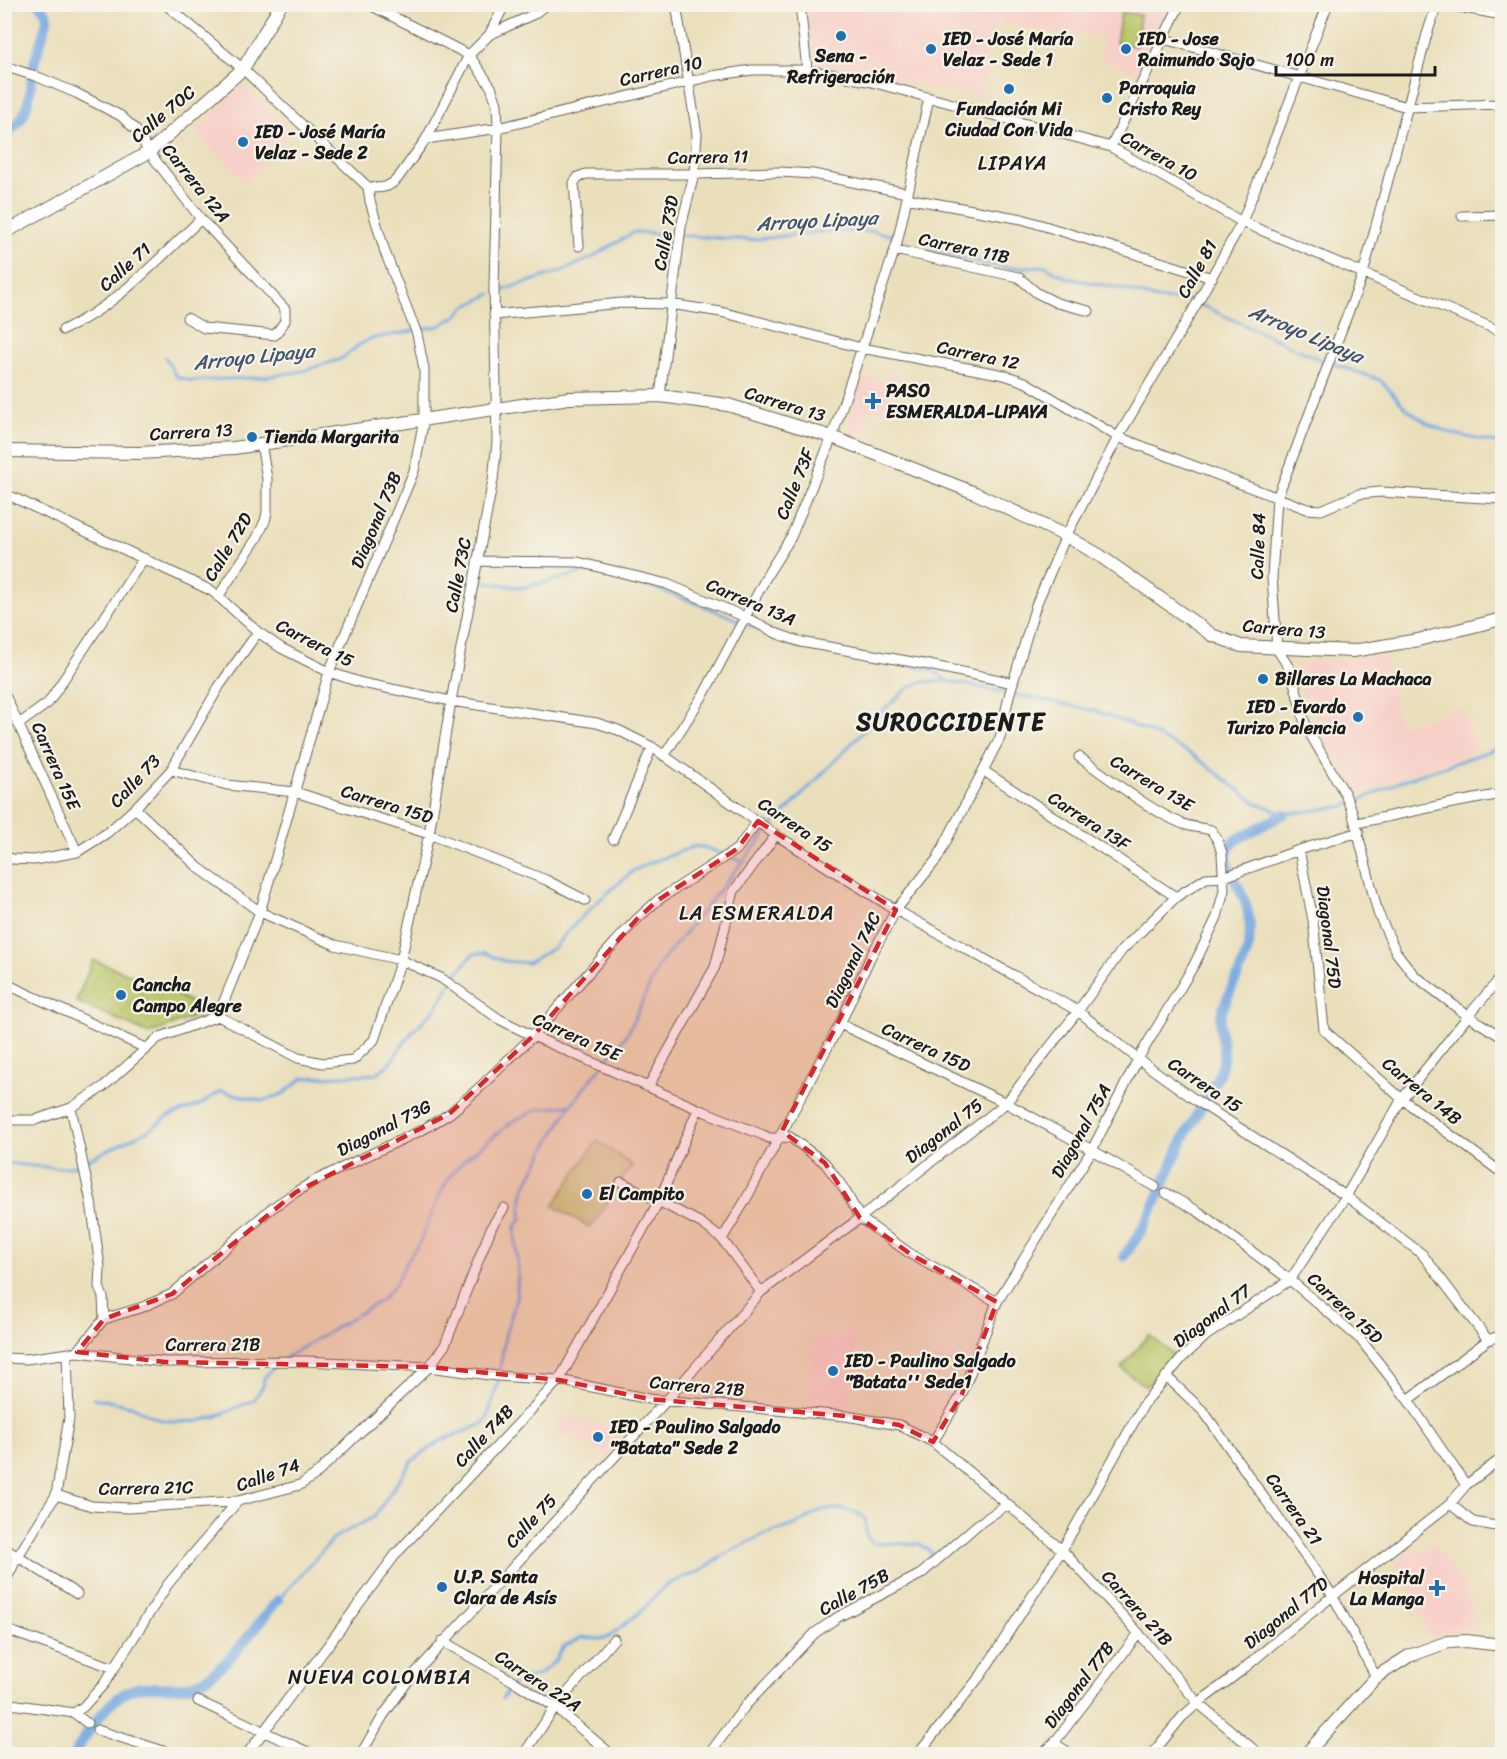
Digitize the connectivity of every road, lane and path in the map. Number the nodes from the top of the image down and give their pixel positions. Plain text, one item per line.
1 (165, 4) edge
2 (281, 4) edge
3 (369, 4) edge
4 (505, 4) edge
5 (527, 4) edge
6 (547, 4) edge
7 (676, 4) edge
8 (800, 4) edge
9 (1180, 4) edge
10 (1328, 4) edge
11 (1437, 4) edge
12 (1443, 4) edge
13 (534, 14) junction
14 (1503, 15) edge
15 (489, 35) junction
16 (1164, 39) junction
17 (469, 56) junction
18 (4, 66) edge
19 (243, 69) junction
20 (807, 70) junction
21 (1300, 77) junction
22 (688, 81) junction
23 (929, 98) junction
24 (1503, 104) edge
25 (1407, 107) junction
26 (498, 128) junction
27 (426, 139) junction
28 (1111, 147) junction
29 (149, 152) junction
30 (694, 174) junction
31 (368, 188) junction
32 (907, 195) junction
33 (1503, 215) edge
34 (1462, 216) dead end
35 (201, 219) junction
36 (1242, 222) junction
37 (4, 233) edge
38 (897, 242) junction
39 (579, 246) dead end
40 (1363, 274) junction
41 (1212, 278) junction
42 (670, 304) junction
43 (1089, 311) dead end
44 (494, 315) junction
45 (187, 318) dead end
46 (63, 330) dead end
47 (1503, 332) edge
48 (861, 348) junction
49 (660, 396) junction
50 (497, 408) junction
51 (424, 419) junction
52 (1118, 436) junction
53 (832, 437) junction
54 (261, 443) junction
55 (4, 451) edge
56 (4, 493) edge
57 (1277, 498) junction
58 (1503, 499) edge
59 (1066, 536) junction
60 (144, 558) junction
61 (477, 561) junction
62 (218, 597) junction
63 (744, 618) junction
64 (1503, 619) edge
65 (258, 632) junction
66 (1277, 649) junction
67 (329, 672) junction
68 (1011, 689) junction
69 (4, 693) edge
70 (451, 701) junction
71 (19, 724) junction
72 (652, 747) junction
73 (664, 756) junction
74 (1079, 757) dead end
75 (171, 770) junction
76 (984, 771) junction
77 (295, 792) junction
78 (1503, 794) edge
79 (135, 808) junction
80 (759, 822) junction
81 (1358, 828) junction
82 (1211, 830) joint
83 (429, 834) junction
84 (775, 834) junction
85 (613, 839) dead end
86 (1299, 850) junction
87 (76, 852) junction
88 (8, 858) edge
89 (1229, 875) junction
90 (1176, 897) junction
91 (585, 900) dead end
92 (896, 910) junction
93 (260, 912) junction
94 (401, 960) junction
95 (1503, 976) edge
96 (4, 983) edge
97 (1078, 1011) junction
98 (218, 1016) junction
99 (1468, 1016) junction
100 (840, 1024) junction
101 (1324, 1030) joint
102 (533, 1036) junction
103 (1503, 1037) edge
104 (145, 1048) junction
105 (1138, 1059) junction
106 (648, 1087) junction
107 (1402, 1099) junction
108 (1006, 1103) junction
109 (71, 1108) junction
110 (698, 1109) junction
111 (4, 1120) edge
112 (779, 1136) junction
113 (1092, 1150) junction
114 (1503, 1173) edge
115 (621, 1182) dead end
116 (1155, 1187) dead end
117 (1166, 1193) dead end
118 (1346, 1196) junction
119 (660, 1201) junction
120 (504, 1208) dead end
121 (860, 1218) junction
122 (722, 1239) junction
123 (1290, 1280) junction
124 (761, 1292) junction
125 (997, 1302) junction
126 (104, 1319) junction
127 (1503, 1335) edge
128 (1488, 1340) junction
129 (72, 1353) junction
130 (4, 1358) edge
131 (429, 1367) junction
132 (1166, 1376) junction
133 (559, 1380) junction
134 (667, 1400) junction
135 (1408, 1400) junction
136 (933, 1442) junction
137 (1503, 1458) edge
138 (1466, 1485) junction
139 (57, 1494) junction
140 (238, 1500) junction
141 (1008, 1504) junction
142 (1450, 1504) junction
143 (1503, 1527) edge
144 (4, 1548) edge
145 (1062, 1550) junction
146 (18, 1556) junction
147 (4, 1584) edge
148 (77, 1594) dead end
149 (1333, 1596) junction
150 (4, 1629) edge
151 (1139, 1633) junction
152 (614, 1639) dead end
153 (442, 1641) junction
154 (1503, 1645) edge
155 (114, 1668) junction
156 (1376, 1677) junction
157 (198, 1701) dead end
158 (4, 1703) edge
159 (1197, 1703) junction
160 (555, 1707) junction
161 (74, 1713) junction
162 (87, 1723) dead end
163 (97, 1730) dead end
164 (264, 1731) junction
165 (1054, 1743) junction
166 (173, 1755) edge
167 (247, 1755) edge
168 (312, 1755) edge
169 (361, 1755) edge
170 (524, 1755) edge
171 (611, 1755) edge
172 (709, 1755) edge
173 (918, 1755) edge
174 (1043, 1755) edge
175 (1071, 1755) edge
176 (1152, 1755) edge
177 (1260, 1755) edge
178 (1306, 1755) edge

1 - 19 street
2 - 19 street, Calle 70C
3 - 17 street
4 - 15 street
5 - 13 street
6 - 13 street
7 - 22 street, Calle 73D
8 - 20 street
9 - 16 street
10 - 21 street, Calle 81
11 - 25 street, Calle 84
12 - 14 street
13 - 15 street
15 - 17 street
16 - 21 street
16 - 28 street
17 - 26 street, Calle 73C
17 - 27 street
18 - 29 street, Carrera 12A
19 - 29 street, Calle 70C
19 - 31 street
20 - 22 street, Carrera 10
20 - 23 street, Carrera 10
21 - 25 street
21 - 36 street, Calle 81
22 - 26 street, Carrera 10
22 - 30 street, Calle 73D
23 - 28 street, Carrera 10
23 - 32 street, Calle 73F
24 - 25 street
25 - 40 street, Calle 84
26 - 27 street, Carrera 10
26 - 44 street, Calle 73C
27 - 31 street
28 - 36 street, Carrera 10
29 - 35 street, Carrera 12A
29 - 37 street, Calle 70C
30 - 32 street, Carrera 11
30 - 39 street, Carrera 11
30 - 42 street, Calle 73D
31 - 51 street, Diagonal 73B
32 - 38 street, Calle 73F
32 - 41 street, Carrera 11
33 - 34 street
35 - 45 street, Carrera 12A
35 - 46 street, Calle 71
36 - 40 street, Carrera 10
36 - 41 street, Calle 81
38 - 43 street, Carrera 11B
38 - 48 street, Calle 73F
40 - 47 street, Carrera 10
40 - 57 street, Calle 84
41 - 52 street, Calle 81
42 - 44 street, Carrera 12
42 - 48 street, Carrera 12
42 - 49 street, Calle 73D
44 - 50 street, Calle 73C
48 - 52 street, Carrera 12
48 - 53 street, Calle 73F
49 - 50 street, Carrera 13
49 - 53 street, Carrera 13
50 - 51 street, Carrera 13
50 - 61 street, Calle 73C
51 - 54 street, Carrera 13
51 - 67 street, Diagonal 73B
52 - 57 street, Carrera 12
52 - 59 street, Calle 81
53 - 59 street, Carrera 13
53 - 63 street, Calle 73F
54 - 55 street, Carrera 13
54 - 62 street, Calle 72D
56 - 60 street, Carrera 15
57 - 58 street, Carrera 12
57 - 66 street, Calle 84
59 - 66 street, Carrera 13
59 - 68 street, Diagonal 74C
60 - 62 street, Carrera 15
60 - 71 street
61 - 63 street, Carrera 13A
61 - 70 street, Calle 73C
62 - 65 street, Carrera 15
63 - 68 street, Carrera 13A
63 - 73 street, Calle 73F
64 - 66 street, Carrera 13
65 - 67 street, Carrera 15
65 - 75 street, Calle 73
66 - 81 street, Calle 84
67 - 70 street, Carrera 15
67 - 77 street, Diagonal 73B
68 - 76 street, Diagonal 74C
69 - 71 street, Carrera 15E
70 - 72 street, Carrera 15
70 - 83 street, Calle 73C
71 - 87 street, Carrera 15E
72 - 73 street, Carrera 15
72 - 85 street
73 - 80 street, Carrera 15
74 - 82 street, Carrera 13E
75 - 77 street, Carrera 15D
75 - 79 street, Calle 73
76 - 90 street, Carrera 13F
76 - 92 street, Diagonal 74C
77 - 83 street, Carrera 15D
77 - 93 street, Diagonal 73B
78 - 81 street
79 - 87 street, Calle 73
79 - 93 street, Carrera 15E
80 - 84 street, Carrera 15
80 - 102 street, Diagonal 73G
81 - 86 street
81 - 99 street, Calle 84
82 - 89 street, Diagonal 75A
83 - 91 street, Carrera 15D
83 - 94 street, Calle 73C
84 - 92 street, Carrera 15
84 - 106 street
86 - 89 street
86 - 101 street, Diagonal 75D
87 - 88 street, Calle 73
89 - 90 street, Diagonal 75
89 - 105 street, Diagonal 75A
90 - 97 street, Diagonal 75
92 - 97 street, Carrera 15
92 - 100 street, Diagonal 74C
93 - 94 street, Carrera 15E
93 - 98 street, Diagonal 73B
94 - 98 street, Calle 73C
94 - 102 street, Carrera 15E
95 - 99 street, Diagonal 77
96 - 104 street
97 - 105 street, Carrera 15
97 - 108 street, Diagonal 75
98 - 104 street
99 - 103 street, Calle 84
99 - 107 street, Diagonal 77
100 - 108 street, Carrera 15D
100 - 112 street, Diagonal 74C
101 - 107 street, Carrera 14B
102 - 106 street, Carrera 15E
102 - 126 street, Diagonal 73G
104 - 109 street
105 - 113 street, Diagonal 75A
105 - 118 street, Carrera 15
106 - 110 street, Carrera 15E
107 - 114 street, Carrera 14B
107 - 118 street, Diagonal 77
108 - 113 street, Carrera 15D
108 - 121 street, Diagonal 75
109 - 111 street
109 - 126 street
110 - 112 street, Carrera 15E
110 - 119 street, Calle 74B
112 - 121 street, Carrera 15E
112 - 122 street, Diagonal 74C
113 - 116 street, Carrera 15D
113 - 125 street, Diagonal 75A
115 - 119 street
117 - 123 street, Carrera 15D
118 - 123 street, Diagonal 77
118 - 128 street, Carrera 15
119 - 122 street
119 - 133 street, Calle 74B
120 - 131 street, Calle 74
121 - 124 street, Diagonal 75
121 - 125 street, Carrera 15E
122 - 124 street
123 - 132 street, Diagonal 77
123 - 135 street, Carrera 15D
124 - 134 street, Diagonal 75
125 - 136 street, Diagonal 75A
126 - 129 street
127 - 128 street
128 - 135 street
129 - 130 street, Carrera 21B
129 - 131 street, Carrera 21B
129 - 139 street
131 - 133 street, Carrera 21B
131 - 140 street, Calle 74
132 - 145 street, Diagonal 77
132 - 149 street, Carrera 21
133 - 134 street, Carrera 21B
133 - 164 street, Calle 74B
134 - 136 street, Carrera 21B
134 - 153 street, Calle 75
135 - 138 street, Carrera 15D
136 - 141 street, Carrera 21B
137 - 138 street, Diagonal 77D
138 - 142 street, Diagonal 77D
139 - 140 street, Carrera 21C
139 - 146 street
140 - 155 street, Calle 74
141 - 145 street, Carrera 21B
141 - 172 street, Calle 75B
142 - 143 street
142 - 149 street, Diagonal 77D
144 - 146 street
145 - 151 street, Carrera 21B
145 - 173 street, Diagonal 77
146 - 147 street
146 - 148 street
149 - 156 street, Carrera 21
149 - 159 street, Diagonal 77D
150 - 155 street
151 - 159 street, Carrera 21B
151 - 165 street, Diagonal 77B
152 - 160 street
153 - 160 street, Carrera 22A
153 - 169 street, Calle 75
154 - 156 street
155 - 161 street, Calle 74
156 - 178 street
157 - 164 street
158 - 161 street
159 - 176 street, Diagonal 77D
159 - 177 street, Carrera 21B
160 - 170 street
160 - 171 street, Carrera 22A
161 - 162 street
163 - 166 street
164 - 167 street, Calle 74B
164 - 168 street
165 - 174 street, Diagonal 77B
165 - 175 street

